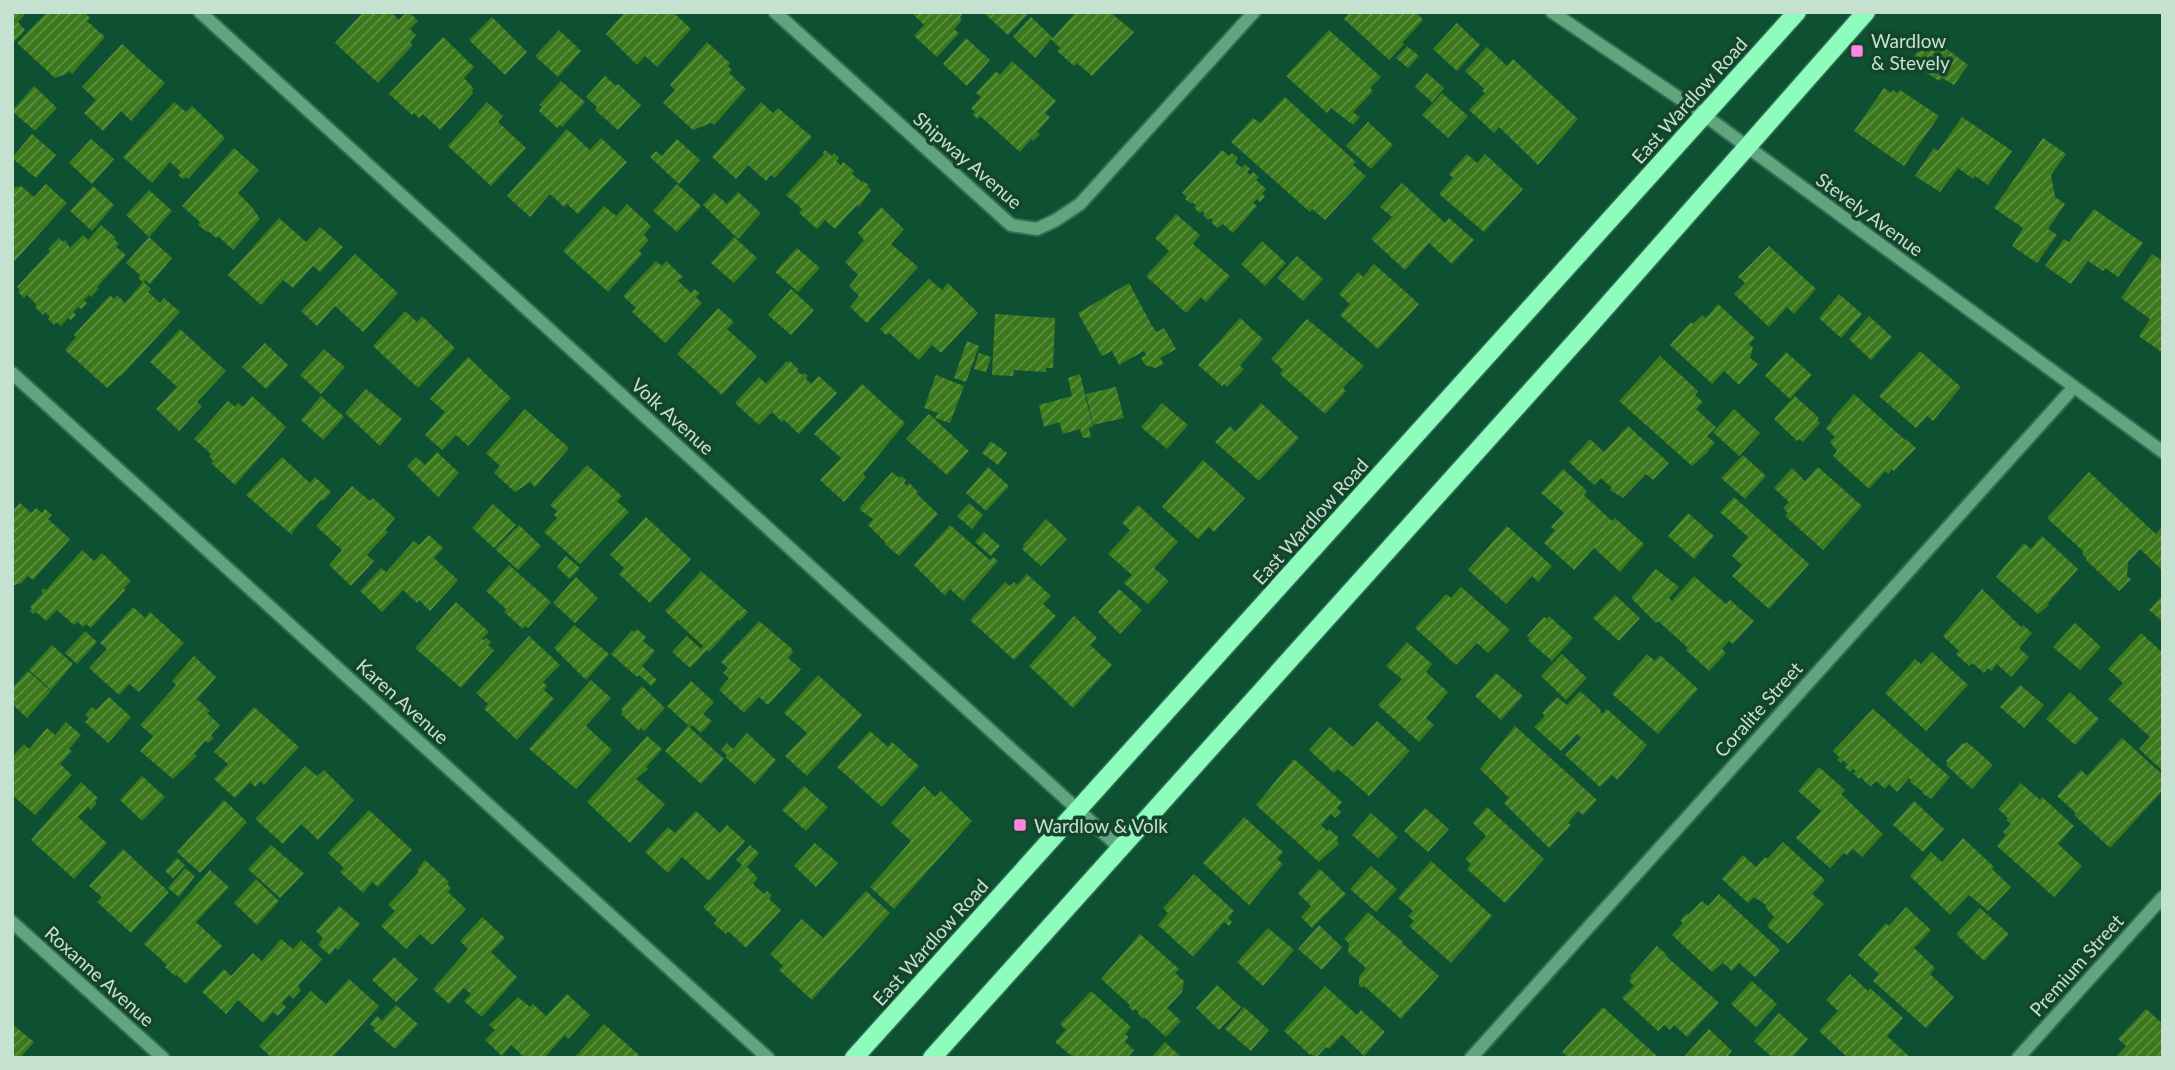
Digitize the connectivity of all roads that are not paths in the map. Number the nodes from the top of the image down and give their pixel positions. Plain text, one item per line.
1 (200, 12) edge
2 (775, 12) edge
3 (1254, 12) edge
4 (1552, 12) edge
5 (1797, 12) edge
6 (1866, 12) edge
7 (1704, 115) junction
8 (1746, 147) junction
9 (12, 373) edge
10 (2074, 387) junction
11 (2163, 452) edge
12 (1078, 810) junction
13 (1120, 848) junction
14 (2163, 897) edge
15 (12, 922) edge
16 (163, 1058) edge
17 (768, 1058) edge
18 (854, 1058) edge
19 (932, 1058) edge
20 (1471, 1058) edge
21 (2018, 1058) edge

1 - 12 street, Volk Avenue
2 - 3 street, Shipway Avenue
4 - 7 street, Stevely Avenue
5 - 7 main road, East Wardlow Road
6 - 8 main road
7 - 8 street, Stevely Avenue
7 - 12 main road, East Wardlow Road
8 - 10 street, Stevely Avenue
8 - 13 main road
9 - 17 street, Karen Avenue
10 - 11 street, Stevely Avenue
10 - 20 street, Coralite Street
12 - 13 street, Volk Avenue
12 - 18 main road, East Wardlow Road
13 - 19 main road
14 - 21 street, Premium Street
15 - 16 street, Roxanne Avenue

